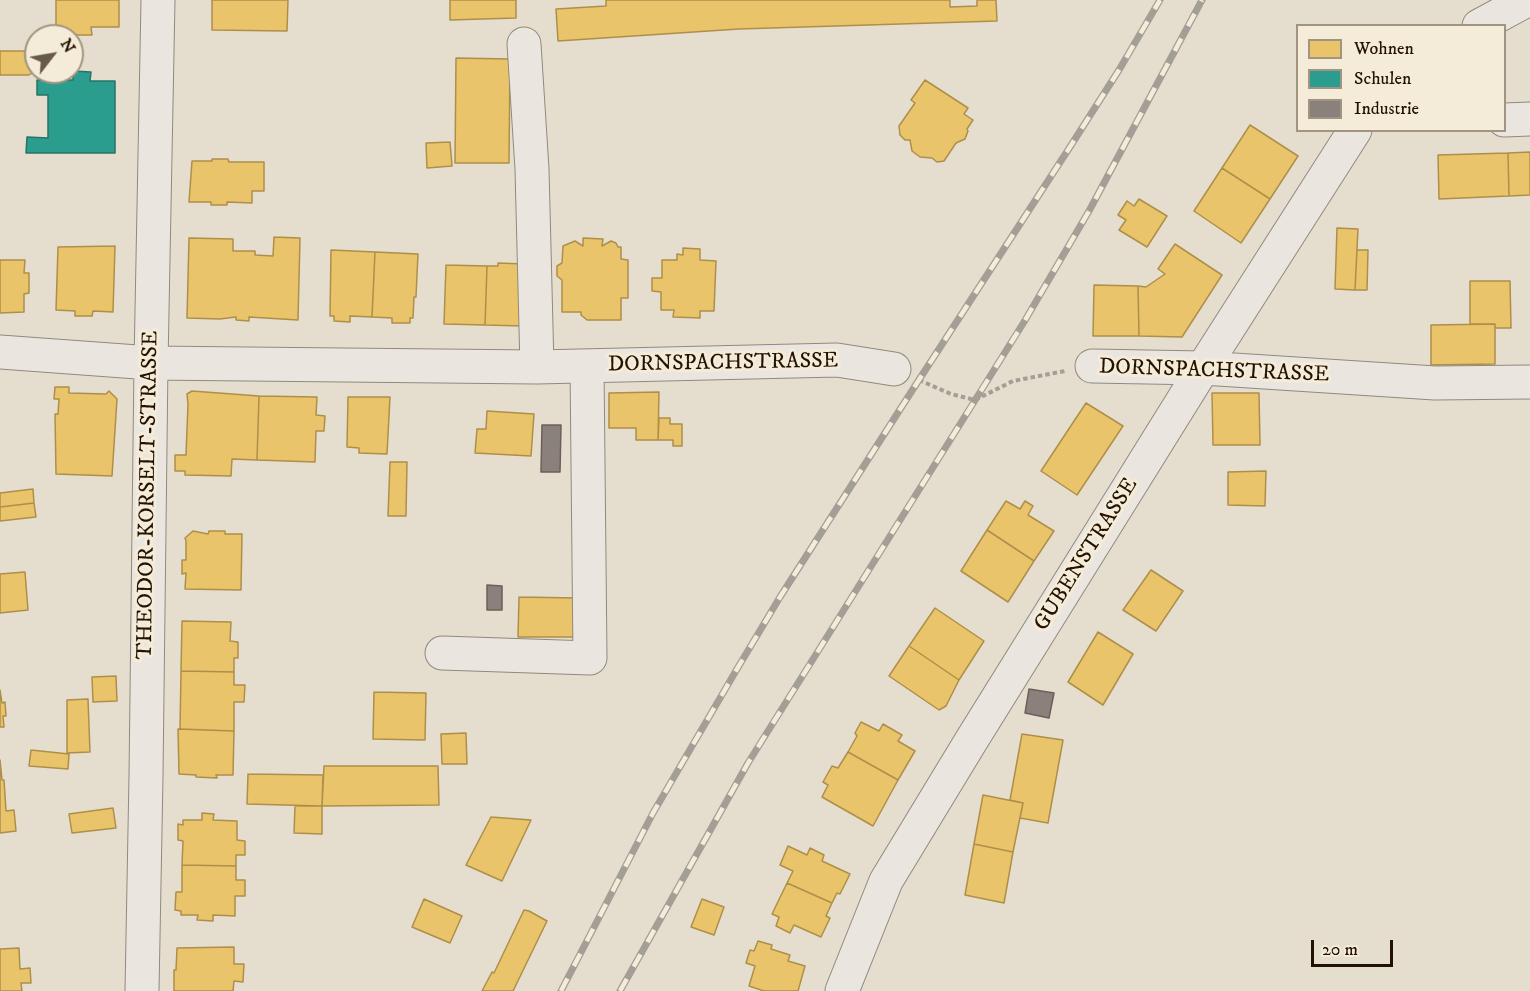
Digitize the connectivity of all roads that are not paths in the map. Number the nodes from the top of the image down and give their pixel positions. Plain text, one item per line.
1 (158, 0) edge
2 (1524, 1) edge
3 (1483, 24) edge
4 (524, 44) dead end
5 (1530, 119) edge
6 (1506, 120) edge
7 (1354, 132) edge
8 (0, 352) edge
9 (151, 363) junction
10 (587, 366) junction
11 (1092, 366) road end
12 (537, 367) junction
13 (1203, 368) junction
14 (894, 369) road end
15 (1530, 382) edge
16 (442, 653) dead end
17 (142, 991) edge
18 (842, 991) edge

1 - 9 street, THEODOR-KORSELT-STRASSE
2 - 3 street
4 - 12 street
5 - 6 street
7 - 13 street, GUBENSTRASSE
8 - 9 street, DORNSPACHSTRASSE
9 - 12 street, DORNSPACHSTRASSE
9 - 17 street, THEODOR-KORSELT-STRASSE
10 - 12 street, DORNSPACHSTRASSE
10 - 14 street, DORNSPACHSTRASSE
10 - 16 street, DORNSPACHSTRASSE
11 - 13 street, DORNSPACHSTRASSE
13 - 15 street, DORNSPACHSTRASSE
13 - 18 street, GUBENSTRASSE

